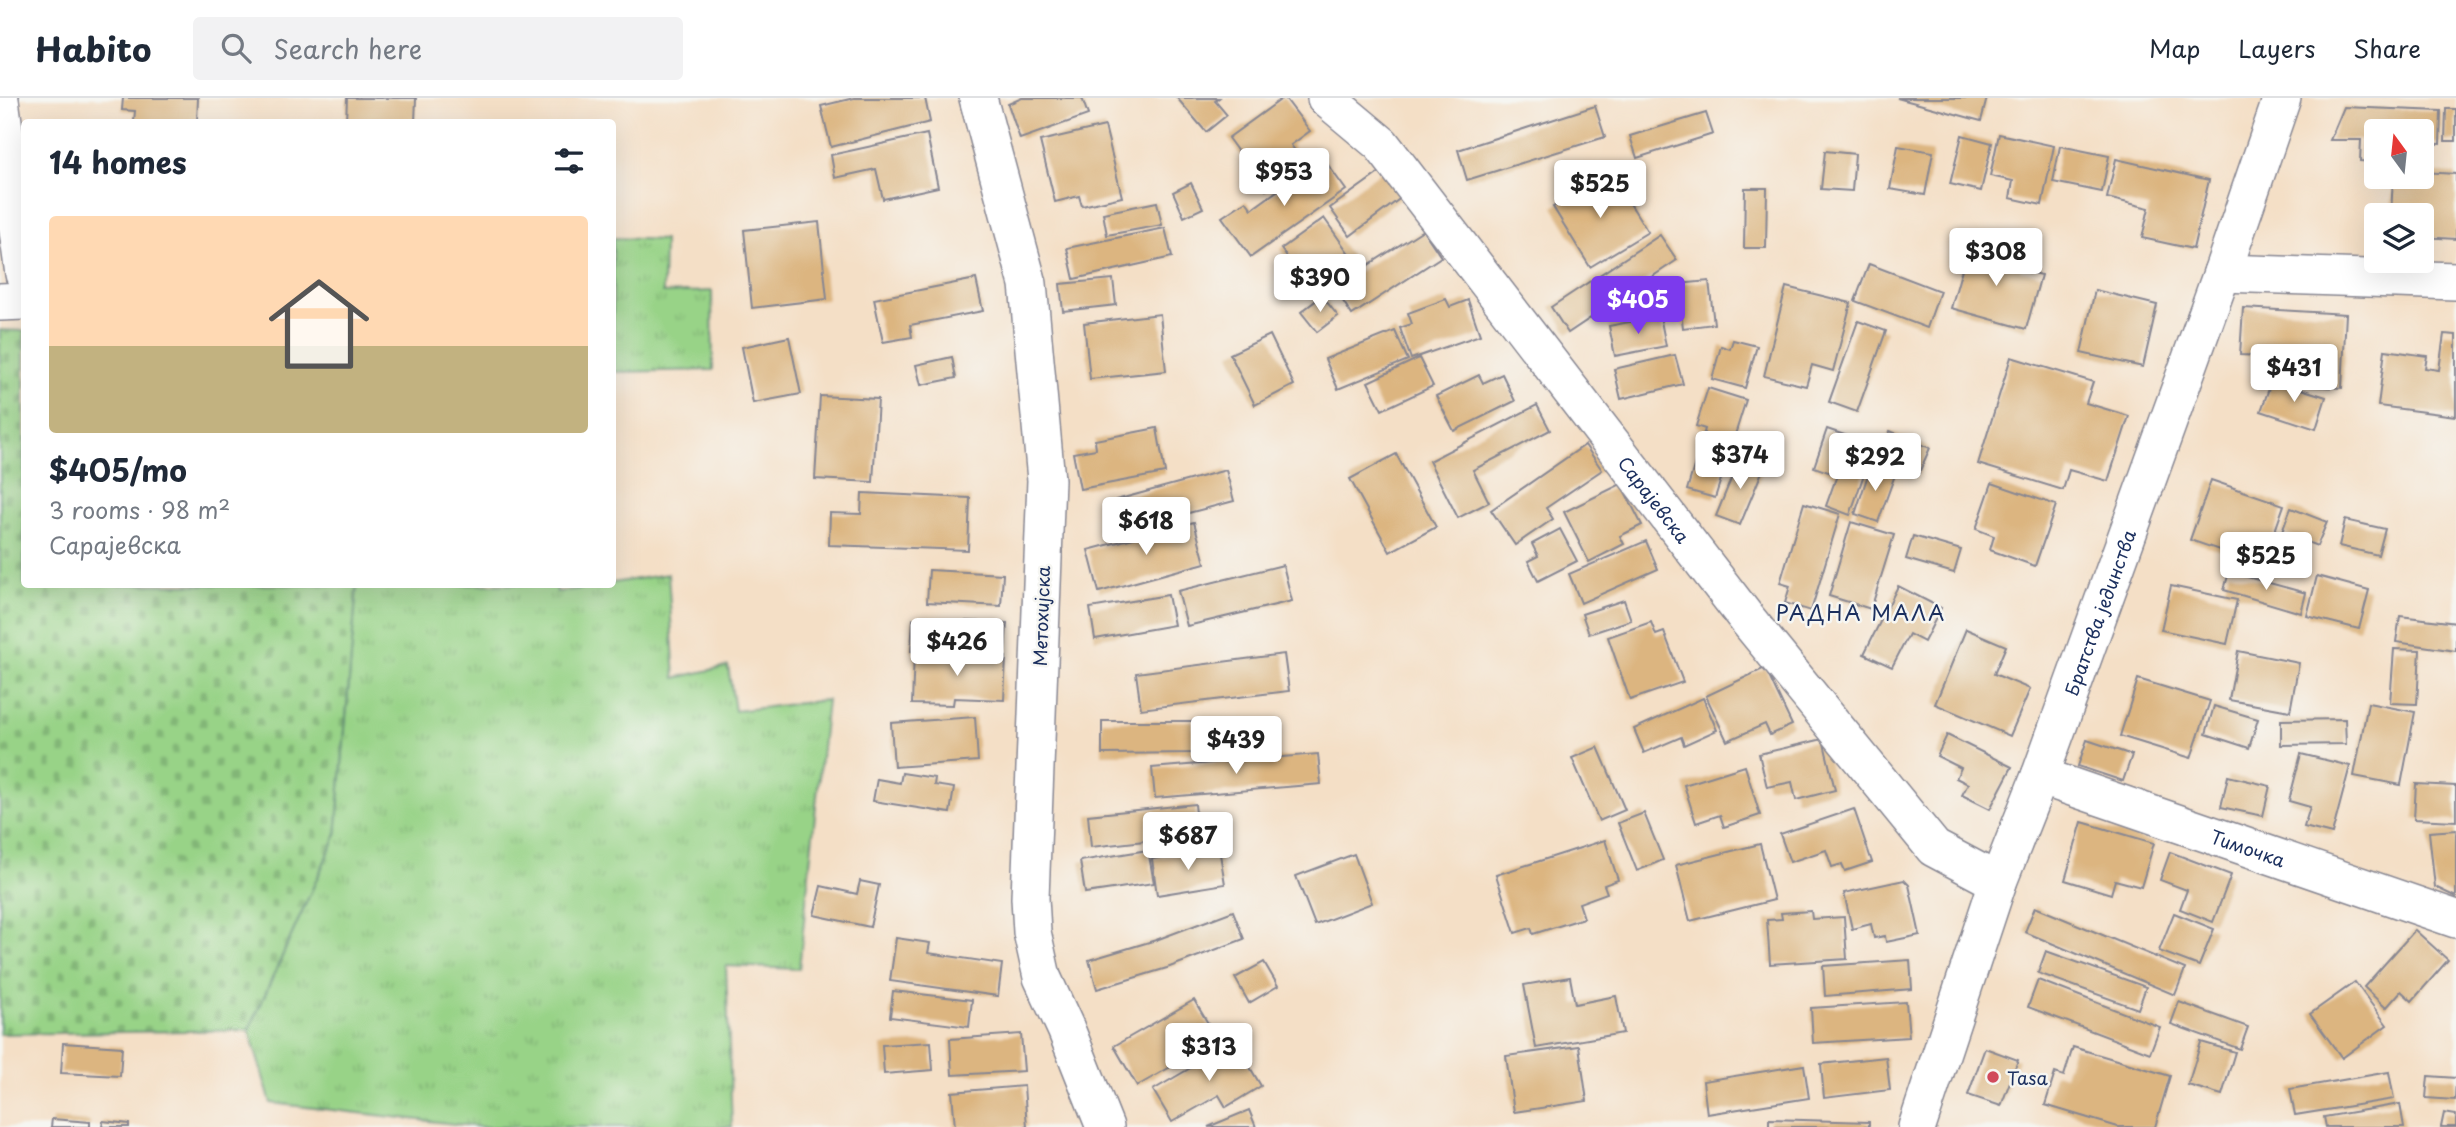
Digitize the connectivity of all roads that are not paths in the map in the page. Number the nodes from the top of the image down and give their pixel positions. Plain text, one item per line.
1 (978, 98) edge
2 (1326, 98) edge
3 (2281, 98) edge
4 (0, 100) edge
5 (21, 252) edge
6 (2222, 273) junction
7 (2456, 281) edge
8 (21, 301) edge
9 (0, 302) edge
10 (2040, 776) junction
11 (1998, 882) junction
12 (2456, 919) edge
13 (1105, 1127) edge
14 (1917, 1127) edge

1 - 13 street, Метохијска
2 - 11 street, Сарајевска
3 - 6 street, Братства јединства
4 - 5 street
6 - 7 street
6 - 10 street, Братства јединства
8 - 9 street
10 - 11 street, Братства јединства
10 - 12 street, Тимочка
11 - 14 street, Братства јединства

